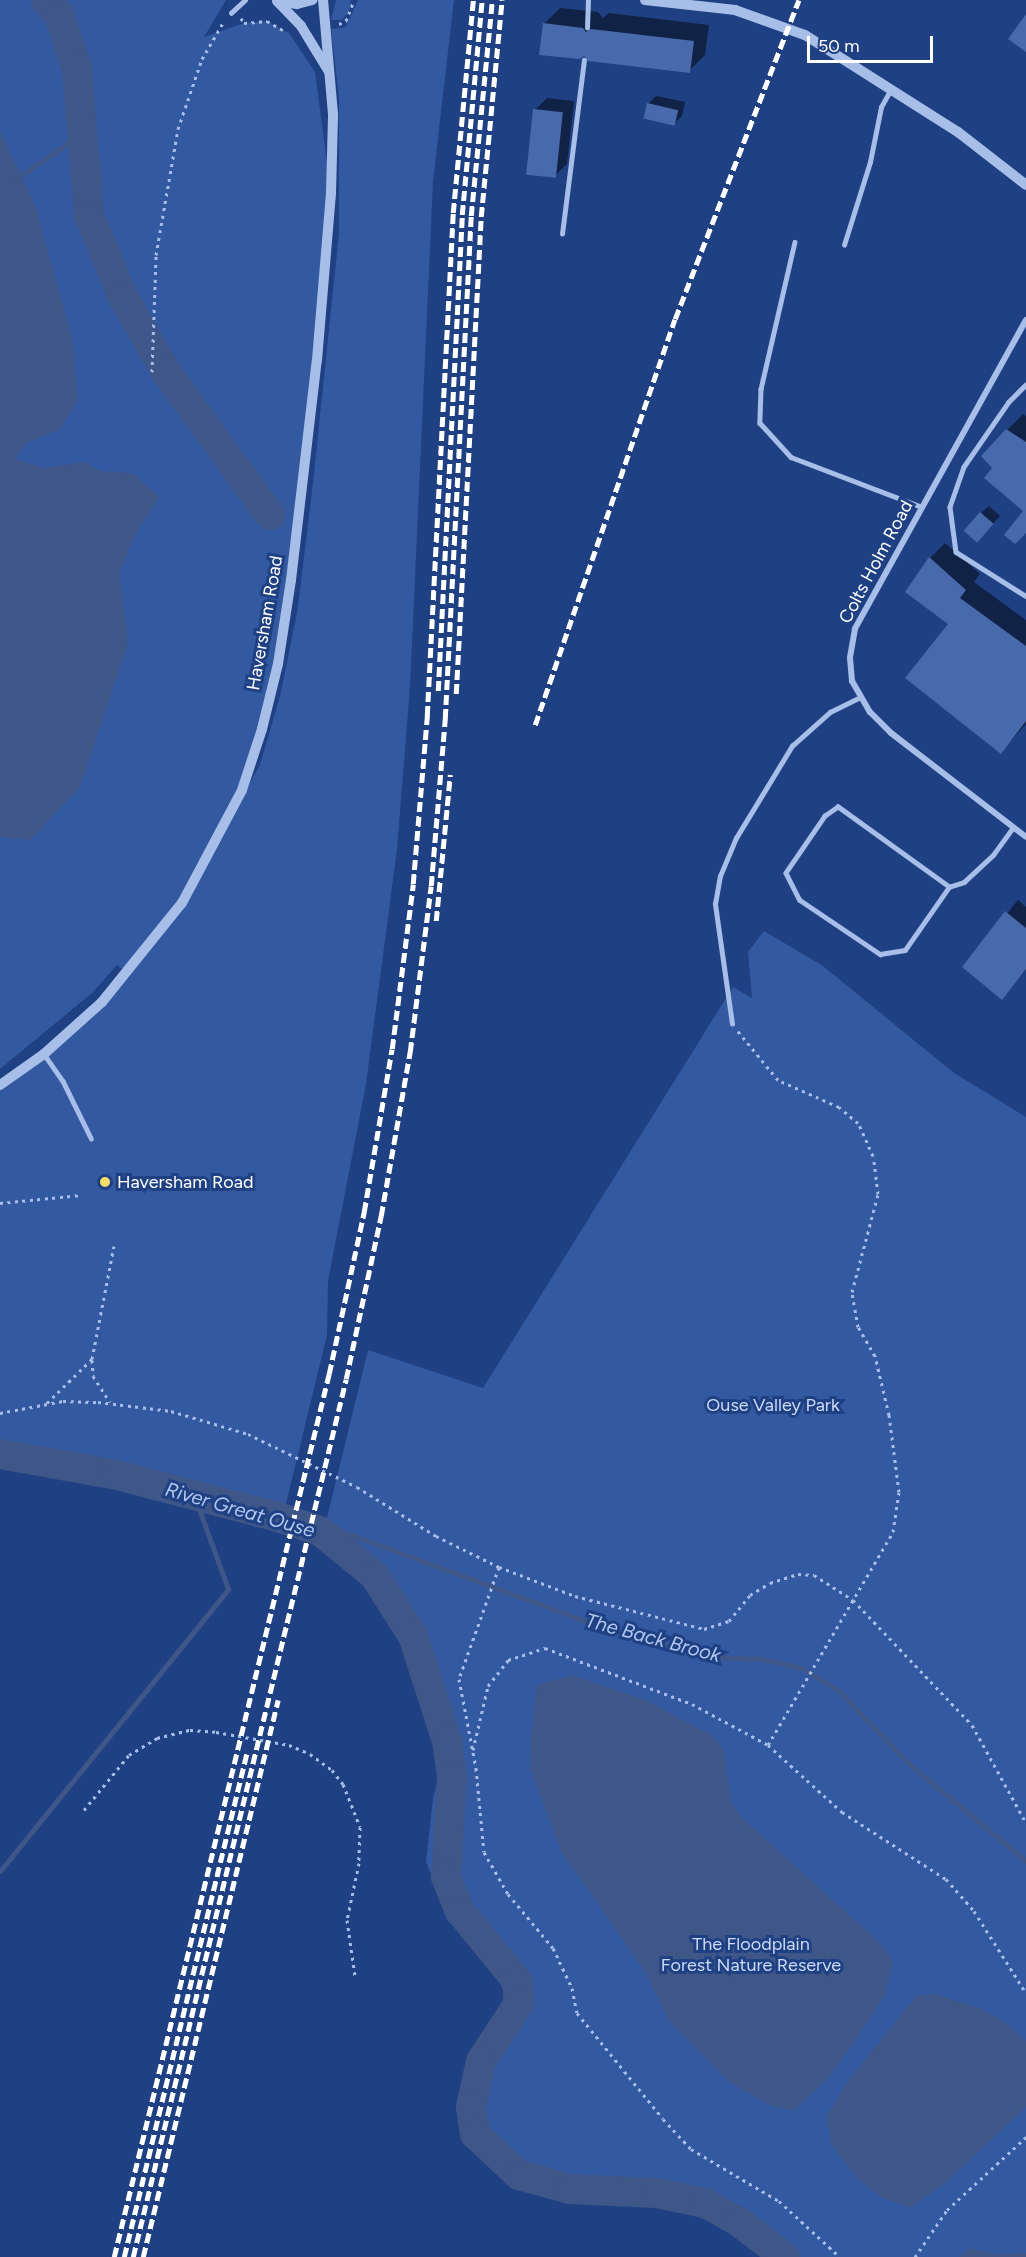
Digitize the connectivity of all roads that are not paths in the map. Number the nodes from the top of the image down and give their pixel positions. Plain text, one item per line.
1 (245, 0) edge
2 (312, 0) edge
3 (323, 0) edge
4 (588, 0) edge
5 (645, 0) edge
6 (276, 1) edge
7 (231, 13) road end
8 (587, 28) dead end
9 (584, 60) dead end
10 (330, 73) junction
11 (892, 88) junction
12 (1026, 185) edge
13 (562, 234) dead end
14 (795, 242) dead end
15 (844, 245) dead end
16 (1026, 320) edge
17 (1026, 385) edge
18 (922, 507) junction
19 (1026, 596) edge
20 (861, 697) junction
21 (1013, 827) junction
22 (1026, 837) edge
23 (949, 887) junction
24 (732, 1024) road end
25 (44, 1054) junction
26 (0, 1085) edge
27 (91, 1138) dead end

1 - 7 lane
2 - 6 street
3 - 10 street, Haversham Road
4 - 8 lane
5 - 11 street
6 - 10 street
9 - 13 lane
10 - 25 street, Haversham Road
11 - 12 street
11 - 15 lane
14 - 18 lane
16 - 18 street, Colts Holm Road
17 - 19 lane
18 - 20 street, Colts Holm Road
20 - 21 street, Colts Holm Road
20 - 24 lane
21 - 22 street, Colts Holm Road
21 - 23 lane
23 - 23 lane
25 - 26 street, Haversham Road
25 - 27 lane

